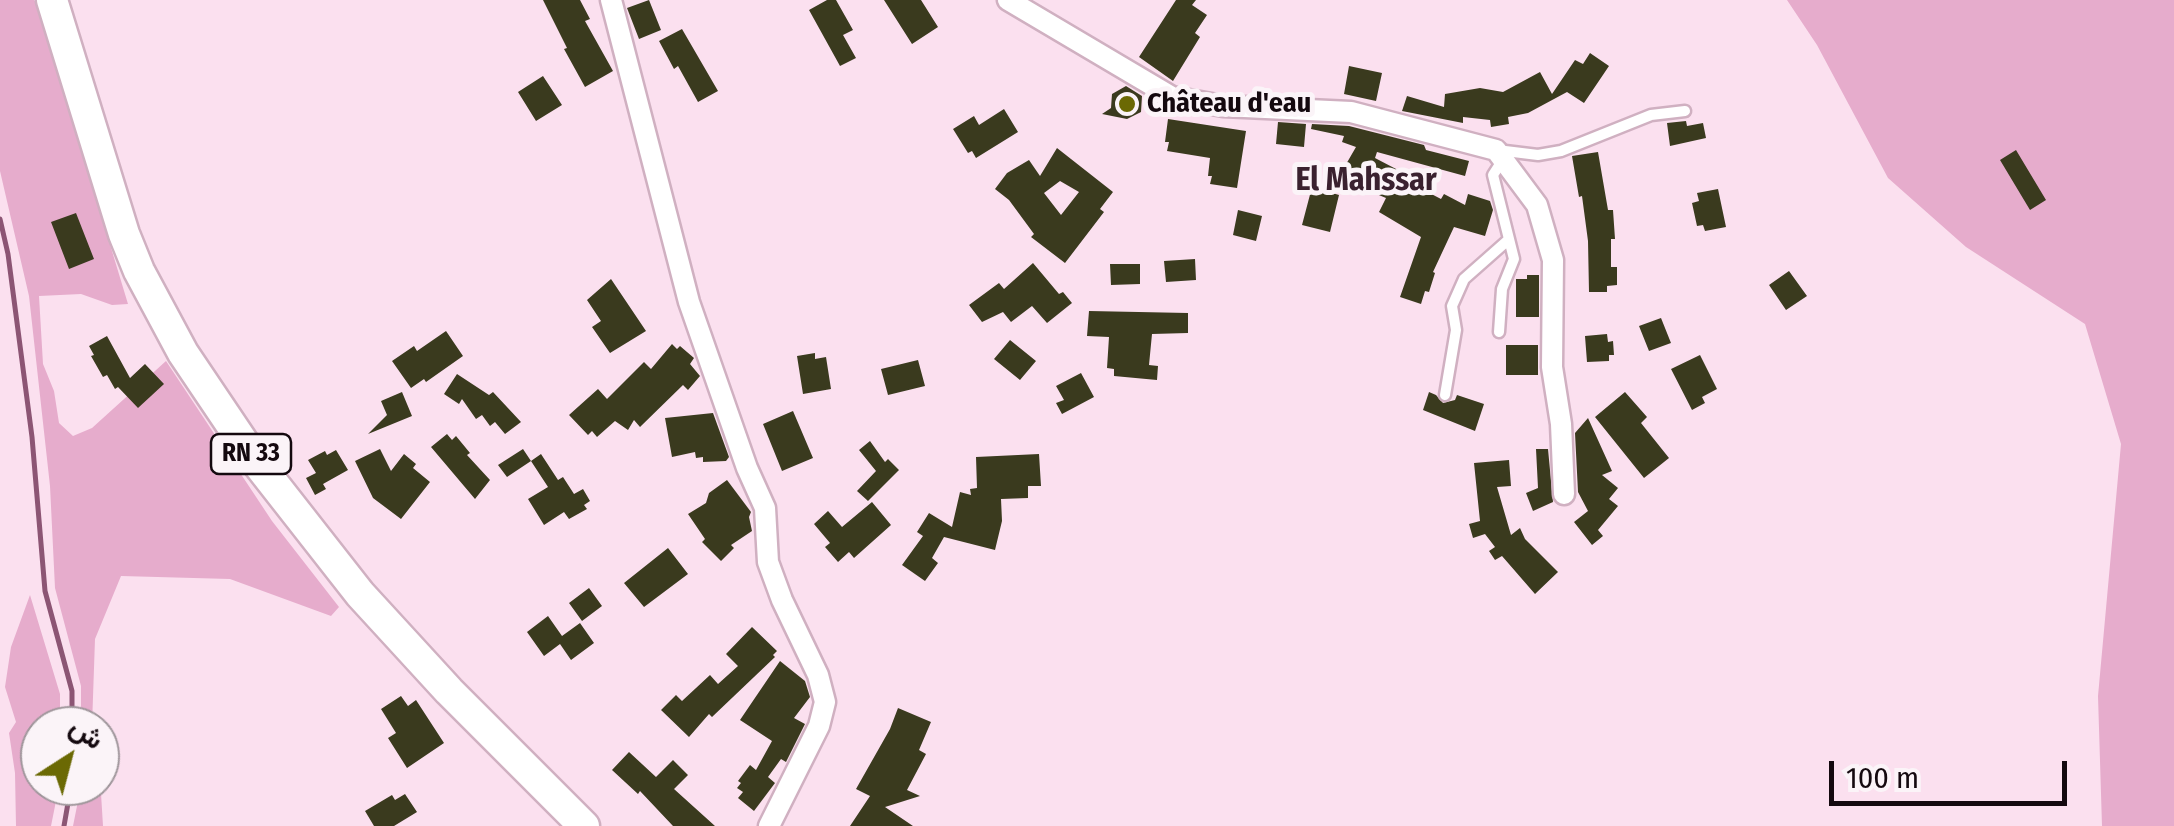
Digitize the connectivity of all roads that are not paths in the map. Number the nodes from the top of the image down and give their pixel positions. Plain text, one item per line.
1 (52, 0) edge
2 (611, 0) edge
3 (1008, 0) edge
4 (1686, 111) dead end
5 (1500, 154) junction
6 (1508, 241) junction
7 (1499, 332) dead end
8 (1445, 395) dead end
9 (1564, 494) dead end
10 (584, 826) edge
11 (769, 826) edge

1 - 10 main road, RN 33
2 - 11 street
3 - 5 street
4 - 5 lane
5 - 6 lane
5 - 9 street
6 - 7 lane
6 - 8 lane

